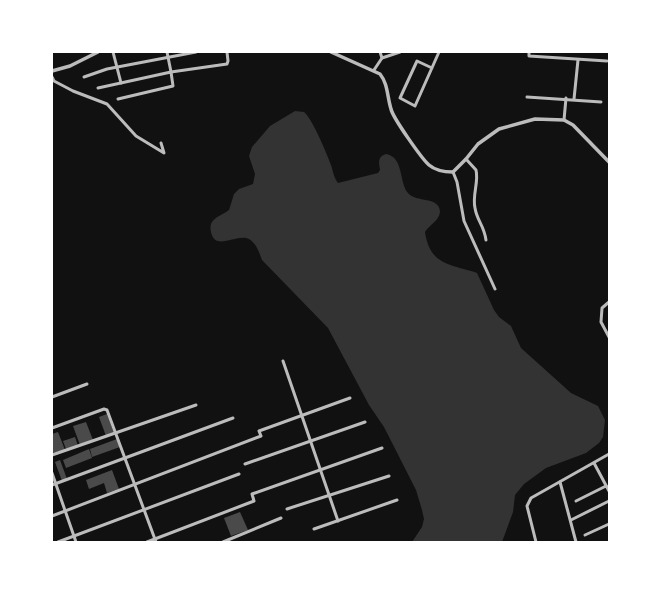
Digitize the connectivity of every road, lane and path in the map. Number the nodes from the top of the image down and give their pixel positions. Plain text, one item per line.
1 (98, 52) edge
2 (113, 52) edge
3 (167, 52) edge
4 (196, 52) edge
5 (227, 52) edge
6 (331, 52) edge
7 (380, 52) edge
8 (384, 52) edge
9 (400, 52) edge
10 (439, 52) edge
11 (529, 52) edge
12 (168, 57) junction
13 (384, 58) junction
14 (578, 60) junction
15 (607, 61) dead end
16 (117, 67) junction
17 (432, 68) junction
18 (374, 70) junction
19 (52, 71) edge
20 (171, 72) junction
21 (84, 77) dead end
22 (52, 78) edge
23 (120, 83) junction
24 (98, 88) dead end
25 (527, 97) dead end
26 (566, 98) junction
27 (118, 99) dead end
28 (574, 99) junction
29 (601, 102) dead end
30 (564, 120) junction
31 (161, 143) dead end
32 (466, 159) junction
33 (609, 162) edge
34 (453, 172) junction
35 (486, 240) dead end
36 (495, 289) dead end
37 (609, 302) edge
38 (609, 336) edge
39 (283, 361) dead end
40 (87, 384) dead end
41 (52, 398) edge
42 (350, 398) dead end
43 (196, 405) dead end
44 (301, 417) junction
45 (233, 418) dead end
46 (365, 422) dead end
47 (52, 428) edge
48 (116, 434) junction
49 (311, 442) junction
50 (382, 448) dead end
51 (609, 454) edge
52 (52, 455) edge
53 (125, 457) junction
54 (594, 463) junction
55 (245, 464) dead end
56 (322, 471) junction
57 (52, 474) edge
58 (239, 474) dead end
59 (389, 476) dead end
60 (560, 482) junction
61 (56, 484) junction
62 (52, 485) edge
63 (135, 485) junction
64 (606, 486) junction
65 (609, 491) edge
66 (330, 494) junction
67 (397, 500) dead end
68 (576, 501) dead end
69 (609, 501) edge
70 (287, 509) dead end
71 (66, 510) junction
72 (144, 510) junction
73 (52, 516) edge
74 (281, 518) dead end
75 (571, 520) junction
76 (338, 521) junction
77 (609, 524) edge
78 (314, 529) dead end
79 (585, 535) dead end
80 (74, 536) junction
81 (156, 541) edge
82 (58, 542) edge
83 (76, 542) edge
84 (148, 542) edge
85 (223, 542) edge
86 (536, 542) edge
87 (576, 542) edge

1 - 19 street
2 - 16 street
3 - 12 street
4 - 12 street
5 - 20 street
6 - 18 street
7 - 13 street
8 - 13 street
9 - 13 street
10 - 17 street
11 - 14 street
12 - 16 street
12 - 20 street
13 - 18 street
14 - 15 street
14 - 28 street
16 - 21 street
16 - 23 street
17 - 17 street
18 - 34 street
20 - 23 street
20 - 27 street
22 - 31 street
23 - 24 street
25 - 26 street
26 - 28 street
26 - 30 street
28 - 29 street
30 - 32 street
30 - 33 street
32 - 34 street
32 - 35 street
34 - 36 street
37 - 38 street
39 - 44 street
40 - 41 street
42 - 44 street
43 - 48 street
44 - 49 street
44 - 63 street
45 - 53 street
46 - 49 street
47 - 48 street
48 - 52 street
48 - 53 street
49 - 55 street
49 - 56 street
50 - 56 street
51 - 54 street
53 - 61 street
53 - 63 street
54 - 60 street
54 - 64 street
56 - 66 street
56 - 81 street
57 - 61 street
58 - 72 street
59 - 66 street
60 - 75 street
60 - 86 street
61 - 62 street
61 - 71 street
63 - 71 street
63 - 72 street
64 - 65 street
64 - 68 street
66 - 70 street
66 - 76 street
67 - 76 street
69 - 75 street
71 - 73 street
71 - 80 street
72 - 80 street
72 - 81 street
74 - 85 street
75 - 87 street
76 - 78 street
77 - 79 street
80 - 82 street
80 - 83 street
81 - 84 street

